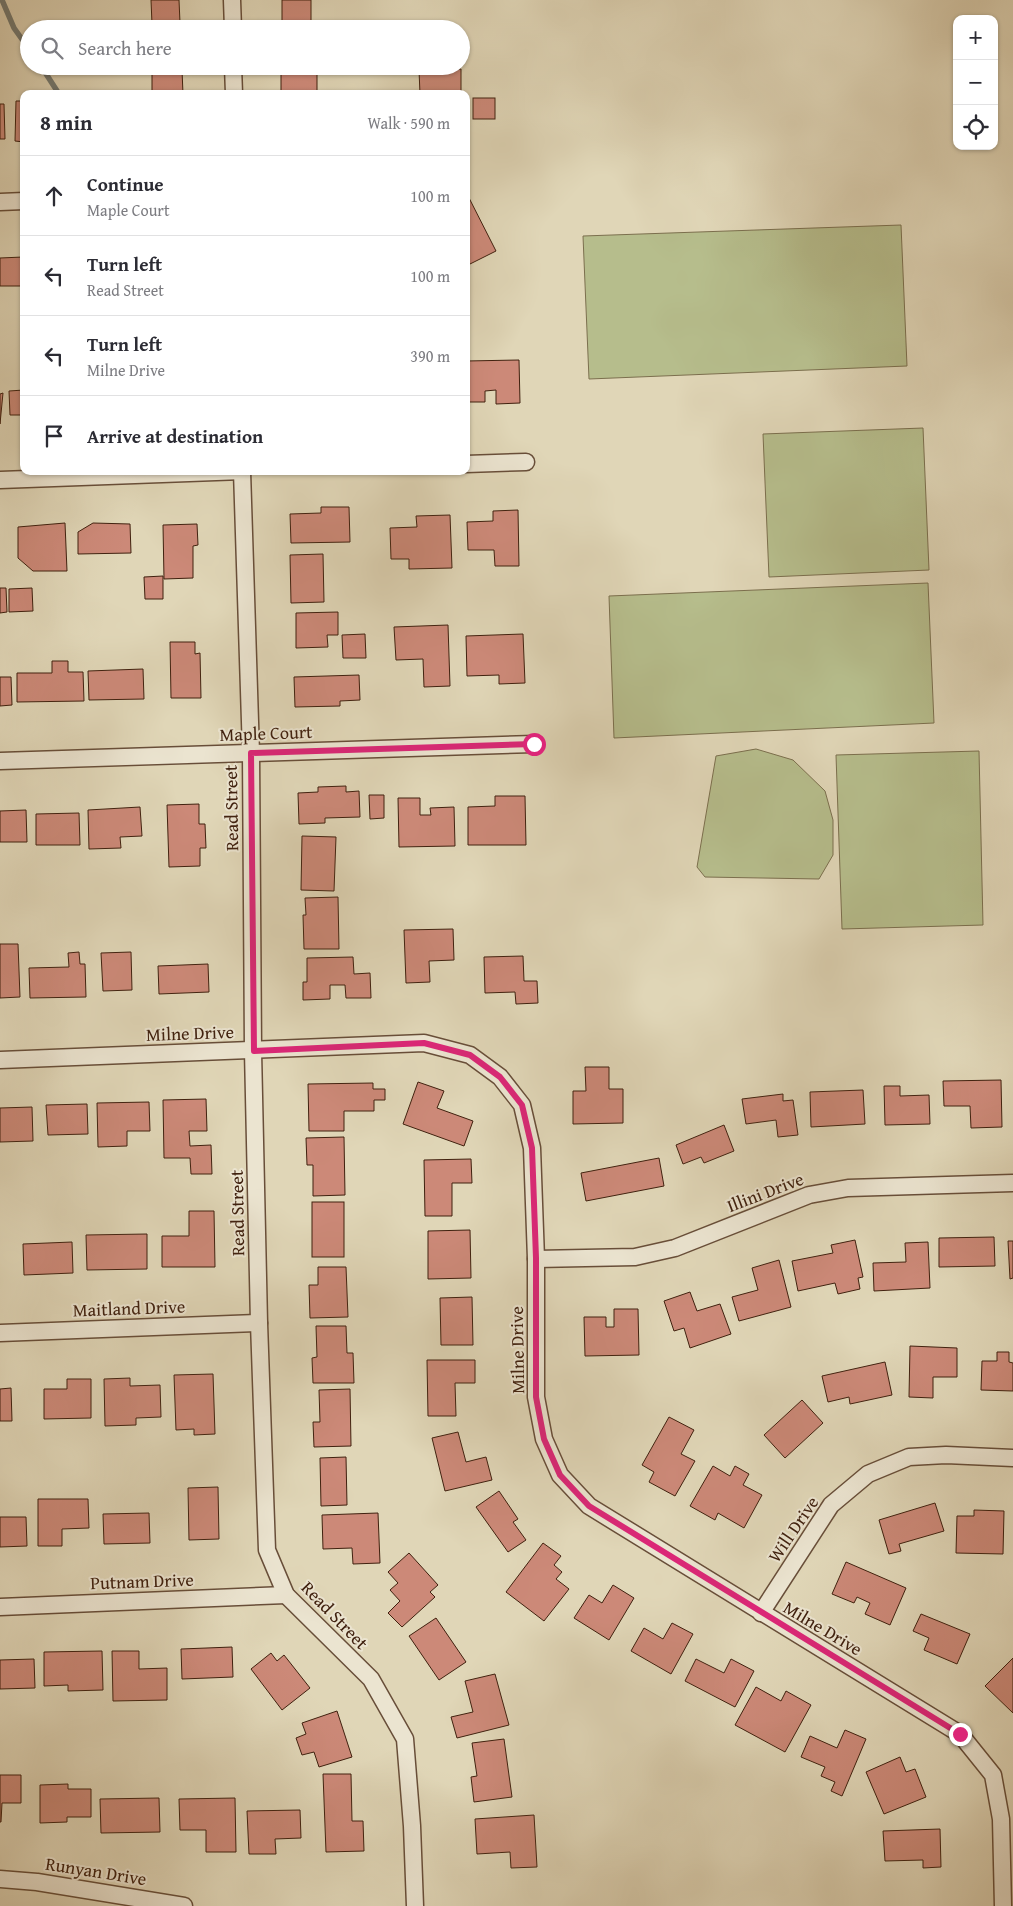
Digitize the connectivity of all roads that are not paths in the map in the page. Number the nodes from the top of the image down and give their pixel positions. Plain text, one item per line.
1 (232, 0) edge
2 (233, 20) edge
3 (233, 75) edge
4 (234, 90) edge
5 (20, 201) edge
6 (0, 202) edge
7 (526, 462) dead end
8 (470, 464) edge
9 (135, 475) edge
10 (243, 475) edge
11 (0, 480) edge
12 (534, 744) dead end
13 (251, 753) junction
14 (0, 761) edge
15 (254, 1051) junction
16 (0, 1060) edge
17 (1013, 1183) edge
18 (536, 1258) junction
19 (259, 1323) junction
20 (0, 1333) edge
21 (1013, 1458) edge
22 (286, 1595) junction
23 (0, 1606) edge
24 (761, 1613) junction
25 (0, 1879) edge
26 (184, 1906) edge
27 (415, 1906) edge
28 (1003, 1906) edge

1 - 2 street
3 - 4 street
5 - 6 street
7 - 8 street
9 - 11 street
10 - 13 street, Read Street
12 - 13 street, Maple Court
13 - 14 street, Maple Court
13 - 15 street, Read Street
15 - 16 street, Milne Drive
15 - 18 street, Milne Drive
15 - 19 street, Read Street
17 - 18 street, Illini Drive
18 - 24 street, Milne Drive
19 - 20 street, Maitland Drive
19 - 22 street, Read Street
21 - 24 street, Will Drive
22 - 23 street, Putnam Drive
22 - 27 street, Read Street
24 - 28 street, Milne Drive
25 - 26 street, Runyan Drive

